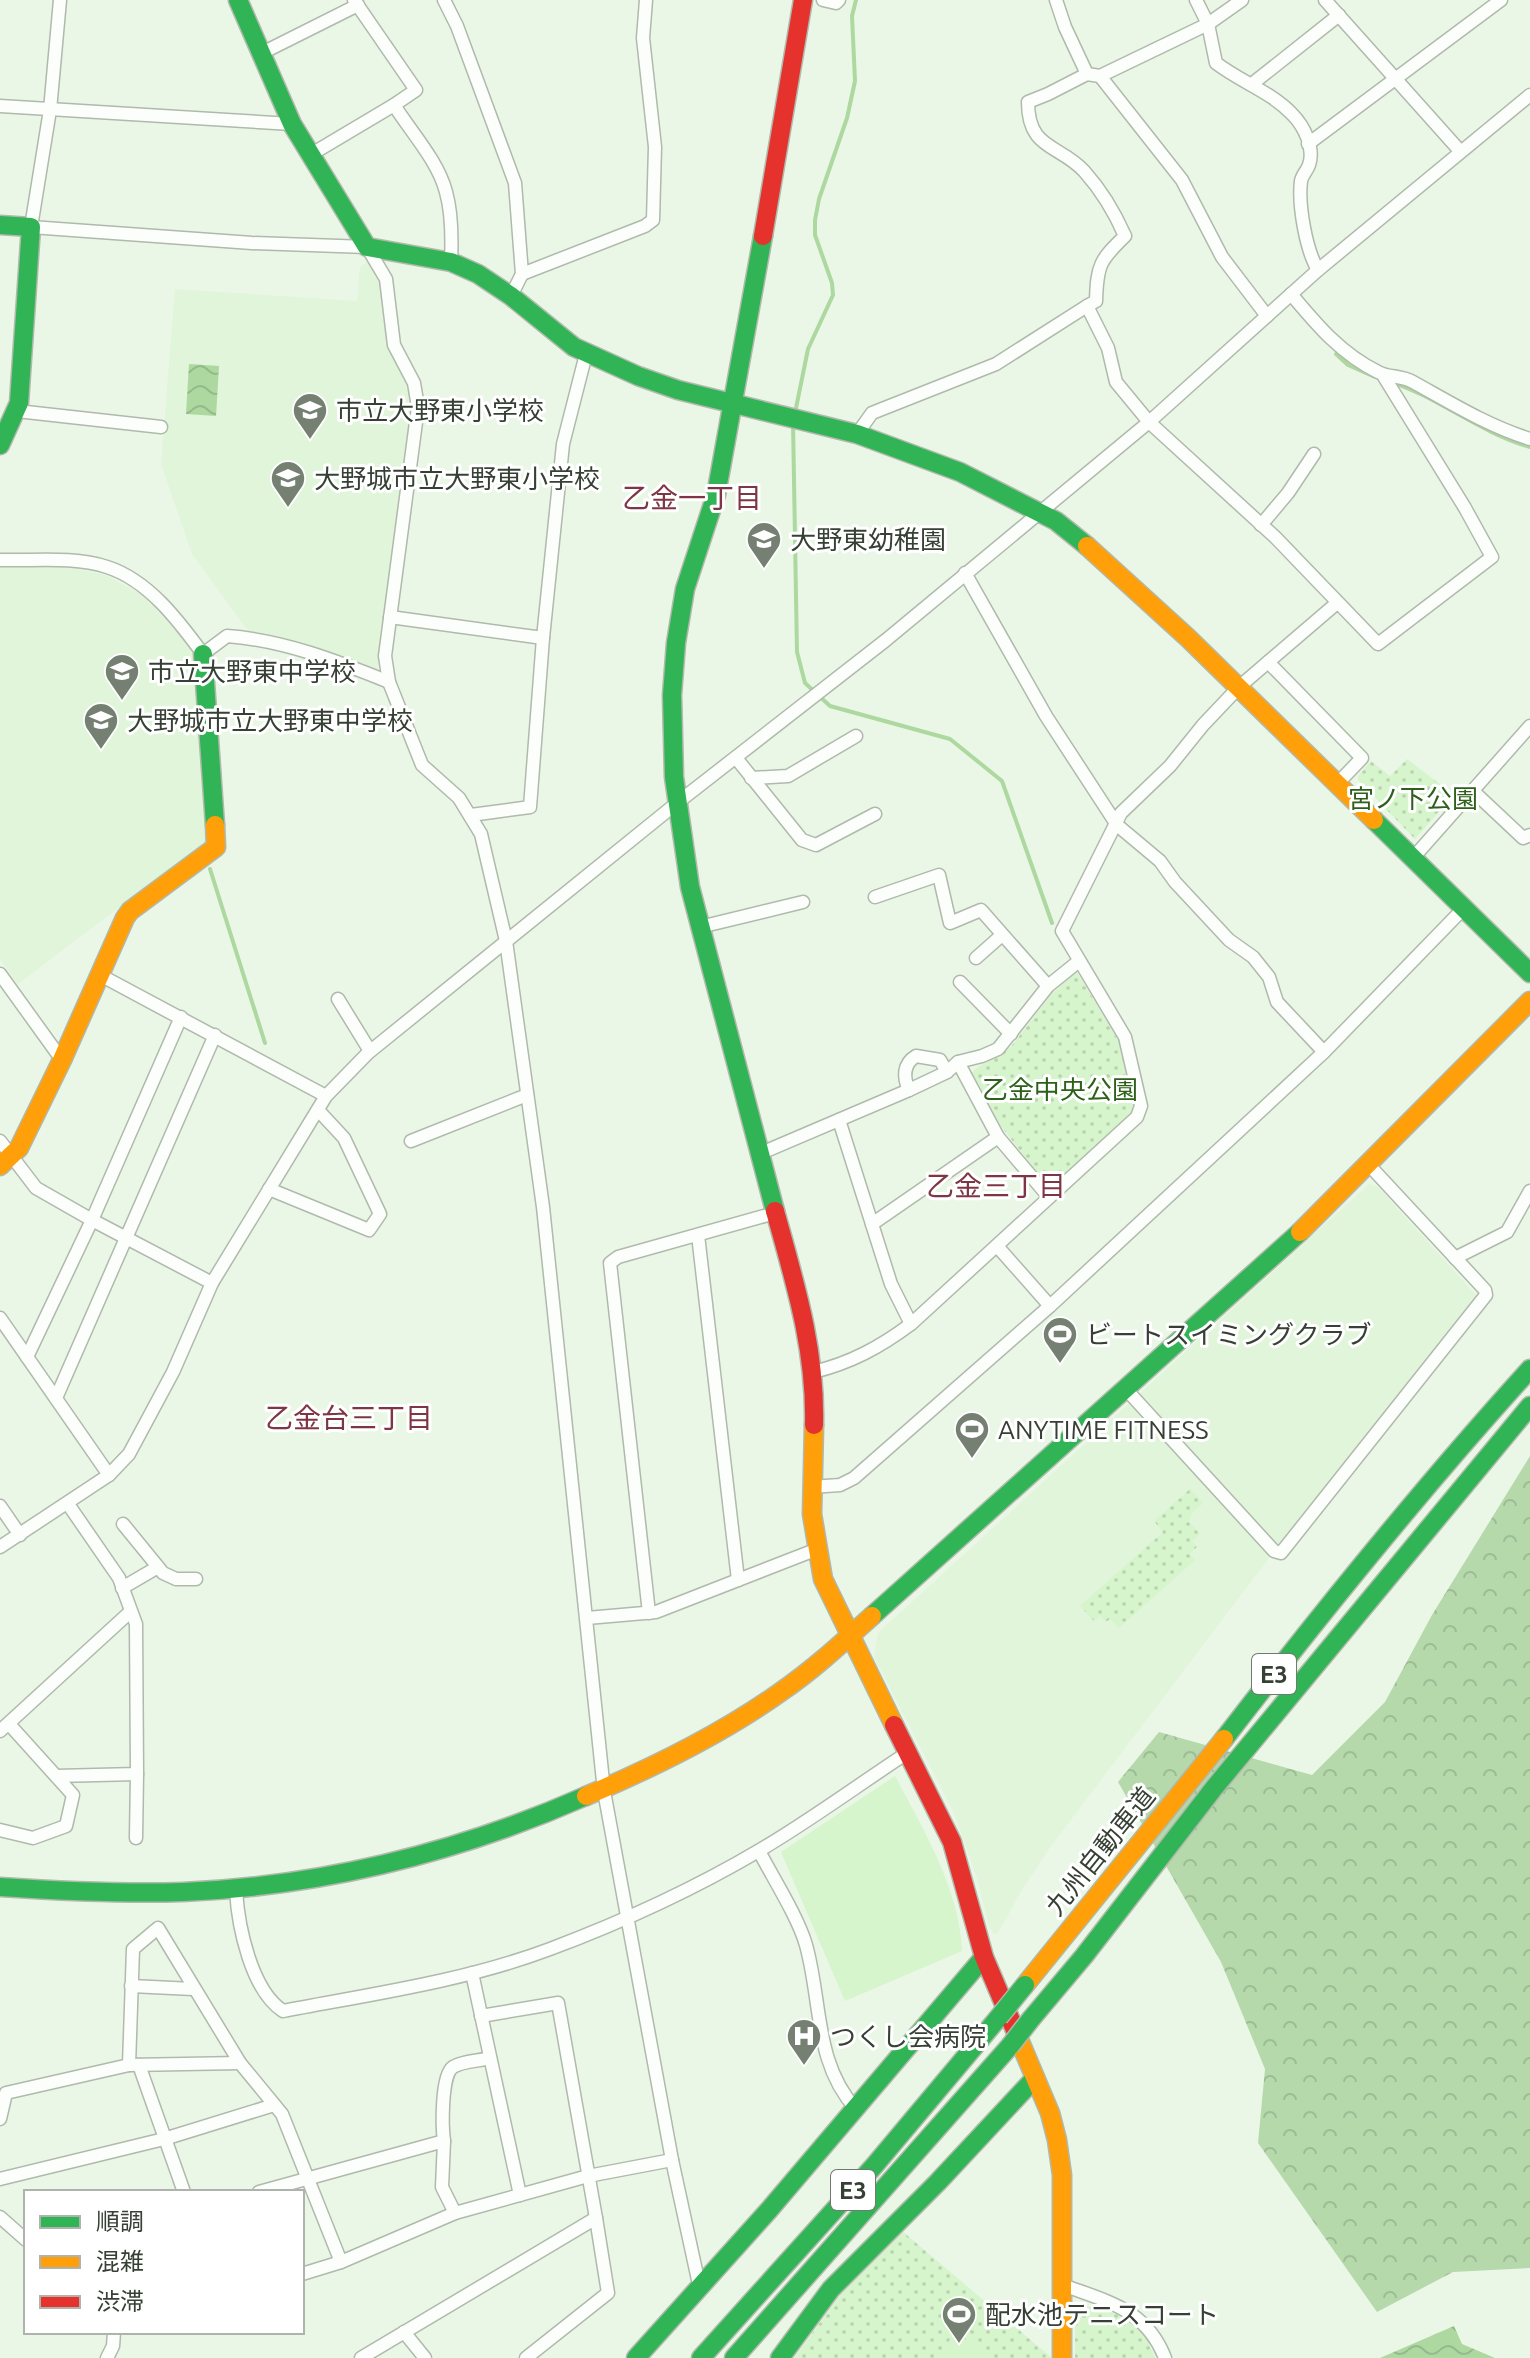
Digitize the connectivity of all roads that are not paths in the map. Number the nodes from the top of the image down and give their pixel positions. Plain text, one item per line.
1 (60, 0) edge
2 (238, 0) edge
3 (444, 0) edge
4 (646, 0) edge
5 (803, 0) edge
6 (823, 0) edge
7 (839, 0) edge
8 (1056, 0) edge
9 (1196, 0) edge
10 (1242, 0) edge
11 (1325, 0) edge
12 (1498, 1) edge
13 (356, 3) edge
14 (1339, 15) junction
15 (1208, 24) junction
16 (262, 53) junction
17 (1093, 75) junction
18 (1396, 79) junction
19 (1252, 84) junction
20 (1530, 95) edge
21 (394, 105) junction
22 (0, 106) edge
23 (50, 110) junction
24 (292, 124) junction
25 (1308, 144) junction
26 (1460, 151) junction
27 (310, 155) junction
28 (0, 225) edge
29 (31, 227) junction
30 (367, 247) junction
31 (451, 262) junction
32 (1318, 270) junction
33 (522, 274) junction
34 (1291, 294) junction
35 (511, 296) junction
36 (1087, 306) junction
37 (1267, 316) junction
38 (586, 354) junction
39 (1383, 375) junction
40 (734, 405) junction
41 (17, 411) junction
42 (1149, 422) junction
43 (161, 427) dead end
44 (857, 434) junction
45 (1530, 439) edge
46 (0, 445) edge
47 (1314, 454) dead end
48 (1040, 511) junction
49 (1261, 525) junction
50 (0, 560) edge
51 (965, 573) junction
52 (1337, 603) junction
53 (390, 617) junction
54 (543, 638) junction
55 (203, 654) junction
56 (1268, 662) junction
57 (389, 682) junction
58 (1239, 687) junction
59 (1530, 726) edge
60 (856, 736) dead end
61 (736, 758) junction
62 (751, 778) junction
63 (1337, 784) junction
64 (1473, 791) junction
65 (677, 803) junction
66 (875, 814) dead end
67 (471, 815) junction
68 (1117, 825) junction
69 (1530, 835) edge
70 (1413, 858) junction
71 (875, 897) dead end
72 (803, 902) dead end
73 (1464, 908) junction
74 (700, 927) junction
75 (1002, 935) junction
76 (506, 941) junction
77 (976, 958) dead end
78 (1079, 961) junction
79 (1530, 973) edge
80 (0, 974) edge
81 (100, 975) junction
82 (960, 982) dead end
83 (1048, 986) junction
84 (338, 999) dead end
85 (1530, 1001) edge
86 (181, 1017) junction
87 (1011, 1034) junction
88 (215, 1035) junction
89 (370, 1051) junction
90 (1324, 1052) junction
91 (62, 1060) junction
92 (958, 1062) junction
93 (947, 1072) junction
94 (909, 1090) junction
95 (527, 1095) junction
96 (326, 1096) junction
97 (318, 1110) junction
98 (839, 1120) junction
99 (998, 1137) junction
100 (0, 1141) edge
101 (411, 1141) dead end
102 (759, 1154) junction
103 (6, 1161) edge
104 (1369, 1165) junction
105 (269, 1189) junction
106 (1530, 1191) edge
107 (1048, 1196) junction
108 (775, 1213) junction
109 (92, 1220) junction
110 (872, 1224) junction
111 (698, 1235) junction
112 (125, 1237) junction
113 (997, 1246) junction
114 (1455, 1258) junction
115 (212, 1283) junction
116 (1050, 1306) junction
117 (0, 1318) edge
118 (911, 1324) junction
119 (27, 1357) junction
120 (1530, 1369) edge
121 (813, 1372) junction
122 (1124, 1387) junction
123 (56, 1398) junction
124 (1530, 1406) edge
125 (109, 1475) junction
126 (811, 1487) junction
127 (68, 1504) junction
128 (0, 1506) edge
129 (123, 1524) dead end
130 (20, 1535) junction
131 (0, 1547) edge
132 (815, 1550) junction
133 (158, 1567) junction
134 (196, 1579) dead end
135 (738, 1580) junction
136 (122, 1588) junction
137 (130, 1612) junction
138 (649, 1613) junction
139 (587, 1618) junction
140 (850, 1636) junction
141 (4, 1728) edge
142 (907, 1753) junction
143 (137, 1774) junction
144 (56, 1776) junction
145 (604, 1791) junction
146 (0, 1830) edge
147 (136, 1838) dead end
148 (759, 1851) junction
149 (0, 1887) edge
150 (236, 1890) junction
151 (626, 1918) junction
152 (984, 1957) junction
153 (472, 1973) junction
154 (131, 1986) junction
155 (193, 1989) junction
156 (481, 2016) junction
157 (490, 2058) junction
158 (240, 2063) junction
159 (134, 2065) junction
160 (1035, 2078) junction
161 (3, 2090) edge
162 (274, 2105) junction
163 (856, 2109) junction
164 (0, 2119) edge
165 (164, 2139) junction
166 (444, 2141) junction
167 (672, 2160) junction
168 (588, 2176) junction
169 (307, 2178) junction
170 (0, 2179) edge
171 (183, 2190) edge
172 (266, 2190) edge
173 (520, 2195) junction
174 (455, 2213) junction
175 (0, 2217) edge
176 (596, 2218) junction
177 (24, 2238) edge
178 (341, 2262) junction
179 (304, 2273) edge
180 (1063, 2285) junction
181 (700, 2289) junction
182 (404, 2332) junction
183 (114, 2334) edge
184 (107, 2358) edge
185 (361, 2358) edge
186 (425, 2358) edge
187 (526, 2358) edge
188 (636, 2358) edge
189 (701, 2358) edge
190 (734, 2358) edge
191 (780, 2358) edge
192 (1062, 2358) edge
193 (1165, 2358) edge

1 - 23 street
2 - 16 main road
3 - 33 street
4 - 33 street
5 - 40 main road
6 - 7 street
8 - 17 street
9 - 15 street
10 - 15 street
11 - 14 street
12 - 18 street
13 - 16 street
13 - 21 street
14 - 18 street
14 - 19 street
15 - 17 street
15 - 19 street
16 - 24 main road
17 - 36 street
17 - 37 street
18 - 25 street
18 - 26 street
19 - 25 street
20 - 26 street
21 - 27 street
21 - 31 street
22 - 23 street
23 - 24 street
23 - 29 street
24 - 27 main road
25 - 32 street
26 - 32 street
27 - 30 main road
28 - 29 main road
29 - 30 street
29 - 41 main road
30 - 31 main road
30 - 53 street
31 - 35 main road
32 - 34 street
33 - 35 street
34 - 37 street
34 - 39 street
35 - 38 main road
36 - 42 street
36 - 44 street
37 - 42 street
38 - 40 main road
38 - 54 street
39 - 45 street
39 - 52 street
40 - 44 main road
40 - 65 main road
41 - 43 street
41 - 46 main road
42 - 48 street
42 - 49 street
44 - 48 main road
47 - 49 street
48 - 51 street
48 - 58 main road
49 - 52 street
50 - 55 street
51 - 61 street
51 - 68 street
52 - 56 street
53 - 54 street
53 - 57 street
54 - 67 street
55 - 57 street
55 - 81 main road
56 - 58 street
56 - 63 street
57 - 67 street
58 - 63 main road
58 - 68 street
59 - 64 street
60 - 62 street
61 - 62 street
61 - 65 street
62 - 66 street
63 - 70 main road
64 - 69 street
64 - 70 street
65 - 74 main road
65 - 76 street
67 - 76 street
68 - 78 street
68 - 90 street
70 - 73 main road
71 - 75 street
72 - 74 street
73 - 79 main road
73 - 90 street
74 - 102 main road
75 - 77 street
75 - 83 street
76 - 89 street
76 - 95 street
78 - 83 street
78 - 107 street
80 - 91 street
81 - 86 street
81 - 91 main road
82 - 87 street
83 - 87 street
84 - 89 street
85 - 104 main road
86 - 88 street
86 - 109 street
87 - 92 street
88 - 96 street
88 - 112 street
89 - 96 street
90 - 116 street
91 - 103 main road
92 - 93 street
92 - 99 street
93 - 94 street
93 - 94 street
94 - 98 street
95 - 101 street
95 - 139 street
96 - 97 street
97 - 105 street
97 - 105 street
98 - 102 street
98 - 110 street
99 - 107 street
99 - 110 street
100 - 103 street
102 - 108 main road
103 - 109 street
104 - 114 street
104 - 122 main road
105 - 115 street
106 - 114 street
107 - 113 street
108 - 111 street
108 - 121 main road
109 - 112 street
109 - 119 street
110 - 118 street
111 - 135 street
111 - 138 street
112 - 115 street
112 - 123 street
113 - 116 street
113 - 118 street
114 - 122 street
115 - 125 street
116 - 126 street
117 - 119 street
118 - 121 street
119 - 123 street
120 - 189 main road, 九州自動車道 / E3, bridge
121 - 126 main road
122 - 140 main road
123 - 125 street
124 - 190 main road, 九州自動車道 / E3, bridge
125 - 127 street
126 - 132 main road
127 - 130 street
127 - 136 street
128 - 130 street
129 - 133 street
130 - 131 street
132 - 135 street
132 - 140 main road
133 - 134 street
133 - 136 street
135 - 138 street
136 - 137 street
137 - 141 street
137 - 143 street
138 - 139 street
139 - 145 street
140 - 142 main road
140 - 145 main road
141 - 144 street
142 - 148 street
142 - 152 main road
143 - 144 street
143 - 147 street
144 - 146 street
145 - 150 main road
145 - 151 street
148 - 151 street
148 - 163 street
149 - 150 main road
150 - 153 street
151 - 153 street
151 - 167 street
152 - 160 main road
152 - 163 main road
153 - 156 street
154 - 155 street
154 - 155 street
154 - 159 street
155 - 158 street
156 - 157 street
156 - 168 street
157 - 166 street
157 - 173 street
158 - 159 street
158 - 162 street
159 - 161 street
159 - 165 street
160 - 180 main road
160 - 191 main road
161 - 164 street
162 - 165 street
162 - 169 street
163 - 181 main road
165 - 170 street
165 - 171 street
166 - 169 street
166 - 174 street
167 - 168 street
167 - 181 street
168 - 173 street
168 - 176 street
169 - 172 street
169 - 178 street
173 - 174 street
174 - 178 street
175 - 177 street
176 - 182 street
176 - 187 street
178 - 179 street
180 - 192 main road
180 - 193 street
181 - 188 main road
182 - 185 street
182 - 186 street
183 - 184 street

